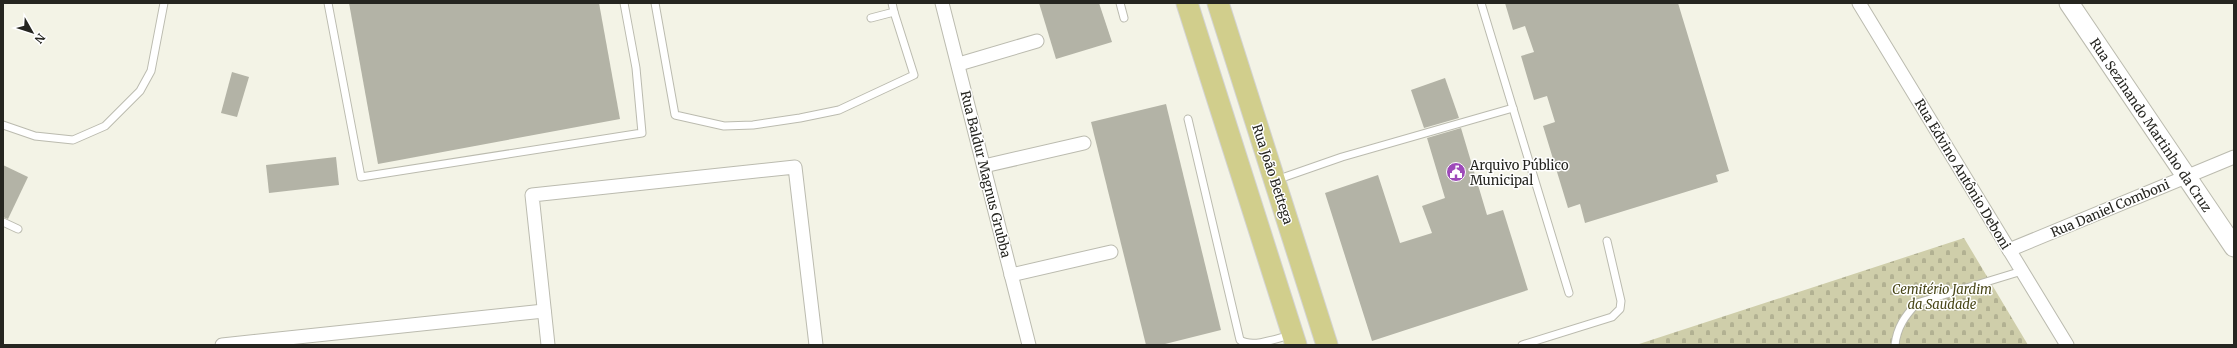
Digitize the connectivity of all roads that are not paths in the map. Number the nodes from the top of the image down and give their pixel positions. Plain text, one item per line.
1 (164, 3) edge
2 (328, 3) edge
3 (624, 3) edge
4 (654, 3) edge
5 (892, 3) edge
6 (942, 3) edge
7 (1120, 3) edge
8 (1187, 3) edge
9 (1218, 3) edge
10 (1481, 3) edge
11 (1859, 3) edge
12 (2068, 3) edge
13 (894, 12) junction
14 (871, 18) dead end
15 (1124, 18) dead end
16 (1037, 41) dead end
17 (959, 64) junction
18 (1513, 108) junction
19 (1188, 119) dead end
20 (3, 125) edge
21 (1084, 143) dead end
22 (2234, 156) edge
23 (984, 166) junction
24 (2186, 176) junction
25 (1275, 181) junction
26 (1288, 221) junction
27 (3, 222) edge
28 (18, 229) dead end
29 (1260, 230) junction
30 (1607, 241) dead end
31 (2234, 247) edge
32 (2009, 250) junction
33 (1111, 252) dead end
34 (1298, 253) junction
35 (1270, 262) junction
36 (2022, 271) junction
37 (1011, 275) junction
38 (1569, 293) dead end
39 (544, 311) junction
40 (1294, 340) edge
41 (222, 345) edge
42 (548, 345) edge
43 (816, 345) edge
44 (1028, 345) edge
45 (1327, 345) edge
46 (1522, 345) edge
47 (1895, 345) edge
48 (2067, 345) edge

1 - 20 lane
2 - 3 lane
4 - 13 lane
5 - 13 lane
6 - 17 street, Rua Baldur Magnus Grubba
7 - 15 lane
8 - 29 main road
9 - 25 main road, Rua João Bettega
10 - 18 lane
11 - 32 street, Rua Edvino Antônio Deboni
12 - 24 street, Rua Sezinando Martinho da Cruz
13 - 14 lane
16 - 17 street
17 - 23 street, Rua Baldur Magnus Grubba
18 - 25 lane
18 - 38 lane
19 - 40 lane
21 - 23 street
22 - 24 street, Rua Daniel Comboni
23 - 37 street, Rua Baldur Magnus Grubba
24 - 31 street, Rua Sezinando Martinho da Cruz
24 - 32 street, Rua Daniel Comboni
25 - 26 main road, Rua João Bettega
26 - 29 main road
26 - 34 main road, Rua João Bettega
27 - 28 lane
29 - 35 main road
30 - 46 lane
32 - 36 street, Rua Edvino Antônio Deboni
33 - 37 street
34 - 35 main road
34 - 45 main road, Rua João Bettega
35 - 40 main road
36 - 47 lane
36 - 48 street, Rua Edvino Antônio Deboni
37 - 44 street, Rua Baldur Magnus Grubba
39 - 41 street
39 - 42 street
39 - 43 street

